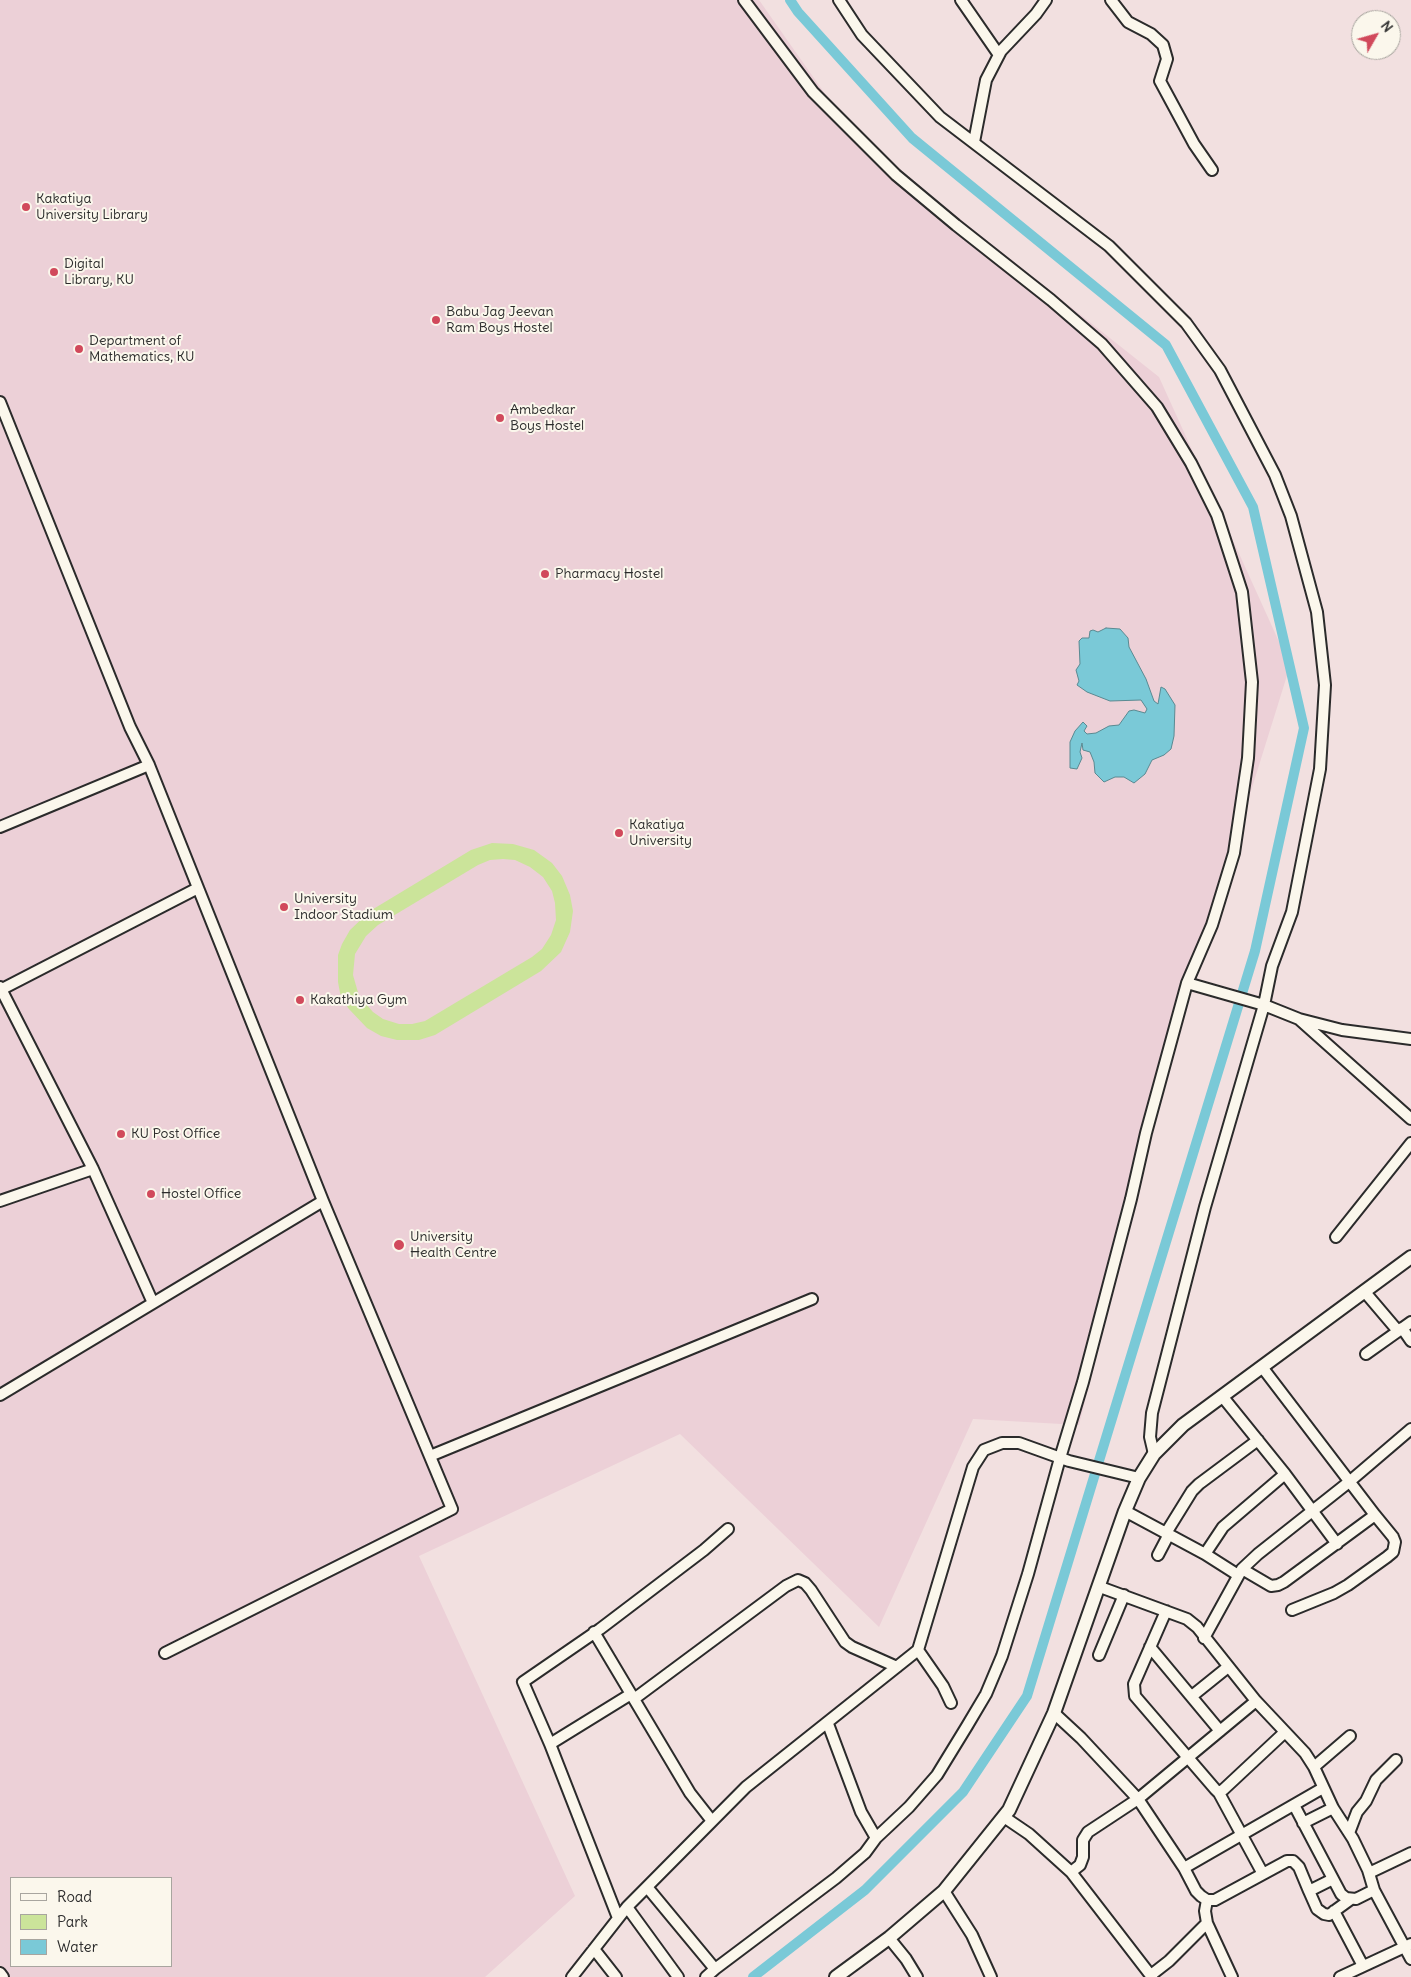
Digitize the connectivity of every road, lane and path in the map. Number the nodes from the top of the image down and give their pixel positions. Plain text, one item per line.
1 (744, 0) edge
2 (839, 0) edge
3 (961, 0) edge
4 (1046, 0) edge
5 (1111, 0) edge
6 (999, 55) junction
7 (974, 142) junction
8 (1212, 170) dead end
9 (0, 402) edge
10 (149, 766) junction
11 (0, 827) edge
12 (198, 888) junction
13 (1187, 983) junction
14 (0, 989) edge
15 (1260, 1004) junction
16 (1299, 1019) junction
17 (1411, 1039) edge
18 (1411, 1120) edge
19 (1411, 1143) edge
20 (92, 1169) junction
21 (0, 1201) edge
22 (323, 1201) junction
23 (1336, 1237) dead end
24 (1410, 1261) edge
25 (1364, 1290) junction
26 (812, 1299) dead end
27 (153, 1303) junction
28 (1411, 1322) edge
29 (1400, 1330) junction
30 (1411, 1341) edge
31 (1366, 1354) dead end
32 (1262, 1366) junction
33 (0, 1395) edge
34 (1222, 1396) junction
35 (1411, 1429) edge
36 (1258, 1440) junction
37 (1154, 1454) junction
38 (430, 1456) junction
39 (1064, 1460) junction
40 (1285, 1474) junction
41 (1133, 1477) junction
42 (1350, 1482) junction
43 (1125, 1511) junction
44 (1313, 1512) junction
45 (1375, 1516) junction
46 (728, 1529) dead end
47 (1168, 1534) junction
48 (1337, 1544) junction
49 (1205, 1554) junction
50 (1158, 1555) dead end
51 (1240, 1572) junction
52 (1100, 1587) junction
53 (1124, 1596) junction
54 (1292, 1610) dead end
55 (1166, 1611) junction
56 (594, 1632) junction
57 (1204, 1638) junction
58 (1150, 1647) junction
59 (918, 1650) junction
60 (165, 1653) dead end
61 (1099, 1654) dead end
62 (897, 1667) junction
63 (1228, 1668) junction
64 (1192, 1696) junction
65 (633, 1697) junction
66 (1256, 1701) junction
67 (951, 1703) dead end
68 (1054, 1713) junction
69 (828, 1724) junction
70 (1220, 1731) junction
71 (1285, 1732) junction
72 (1350, 1736) dead end
73 (550, 1744) junction
74 (1189, 1757) junction
75 (1396, 1760) dead end
76 (1314, 1767) junction
77 (1323, 1788) junction
78 (1219, 1793) junction
79 (1138, 1800) junction
80 (1294, 1805) junction
81 (1333, 1808) junction
82 (1004, 1817) junction
83 (712, 1821) junction
84 (1303, 1823) junction
85 (1349, 1833) junction
86 (1242, 1834) junction
87 (876, 1838) junction
88 (1411, 1853) edge
89 (1184, 1868) junction
90 (1071, 1872) junction
91 (1369, 1873) junction
92 (1263, 1874) junction
93 (1333, 1879) junction
94 (647, 1887) junction
95 (944, 1890) junction
96 (1374, 1890) junction
97 (1309, 1891) junction
98 (1351, 1899) junction
99 (1207, 1900) junction
100 (627, 1907) junction
101 (1334, 1912) junction
102 (618, 1918) junction
103 (1207, 1923) junction
104 (889, 1938) junction
105 (1408, 1945) edge
106 (594, 1949) junction
107 (1411, 1959) edge
108 (1363, 1966) junction
109 (715, 1969) junction
110 (0, 1973) edge
111 (1152, 1976) edge
112 (4, 1977) edge
113 (572, 1977) edge
114 (616, 1977) edge
115 (678, 1977) edge
116 (706, 1977) edge
117 (836, 1977) edge
118 (917, 1977) edge
119 (991, 1977) edge
120 (1232, 1977) edge
121 (1340, 1977) edge

1 - 13 street
2 - 7 street
3 - 6 street
4 - 6 street
5 - 8 street
6 - 7 street
7 - 15 street
9 - 10 street
10 - 11 street
10 - 12 street
12 - 14 street
12 - 22 street
13 - 15 street
13 - 39 street
14 - 20 street
15 - 16 street
15 - 37 street
16 - 17 street
16 - 18 street
19 - 23 street
20 - 21 street
20 - 27 street
22 - 27 street
22 - 38 street
24 - 25 street
25 - 29 street
25 - 32 street
26 - 38 street
27 - 33 street
28 - 29 street
29 - 30 street
29 - 31 street
32 - 34 street
32 - 42 street
34 - 36 street
34 - 37 street
35 - 42 street
36 - 40 street
36 - 47 street
37 - 41 street
38 - 60 street
39 - 41 street
39 - 59 street
39 - 87 street
40 - 44 street
40 - 49 street
41 - 43 street
42 - 44 street
42 - 45 street
43 - 47 street
43 - 52 street
44 - 48 street
44 - 51 street
45 - 48 street
45 - 54 street
46 - 56 street
47 - 49 street
47 - 50 street
48 - 51 street
49 - 51 street
51 - 57 street
52 - 53 street
52 - 68 street
53 - 55 street
53 - 61 street
55 - 57 street
55 - 58 street
56 - 65 street
56 - 73 street
57 - 63 street
58 - 64 street
58 - 74 street
59 - 62 street
59 - 67 street
62 - 65 street
62 - 69 street
63 - 64 street
63 - 66 street
64 - 70 street
65 - 73 street
65 - 83 street
66 - 70 street
66 - 71 street
68 - 79 street
68 - 82 street
69 - 83 street
69 - 87 street
70 - 74 street
71 - 76 street
71 - 78 street
72 - 76 street
73 - 102 street
74 - 78 street
74 - 79 street
75 - 85 street
76 - 77 street
77 - 80 street
77 - 81 street
78 - 86 street
79 - 89 street
79 - 90 street
80 - 84 street
80 - 86 street
81 - 84 street
81 - 85 street
82 - 90 street
82 - 95 street
83 - 94 street
84 - 93 street
85 - 91 street
86 - 89 street
86 - 92 street
87 - 109 street
88 - 91 street
89 - 99 street
90 - 111 street
91 - 96 street
92 - 97 street
92 - 99 street
93 - 97 street
93 - 98 street
94 - 100 street
94 - 109 street
95 - 104 street
95 - 119 street
96 - 98 street
96 - 105 street
97 - 101 street
98 - 101 street
99 - 103 street
100 - 102 street
100 - 115 street
101 - 108 street
102 - 106 street
103 - 111 street
103 - 120 street
104 - 117 street
104 - 118 street
105 - 107 street
105 - 108 street
106 - 113 street
106 - 114 street
108 - 121 street
109 - 116 street
110 - 112 street

